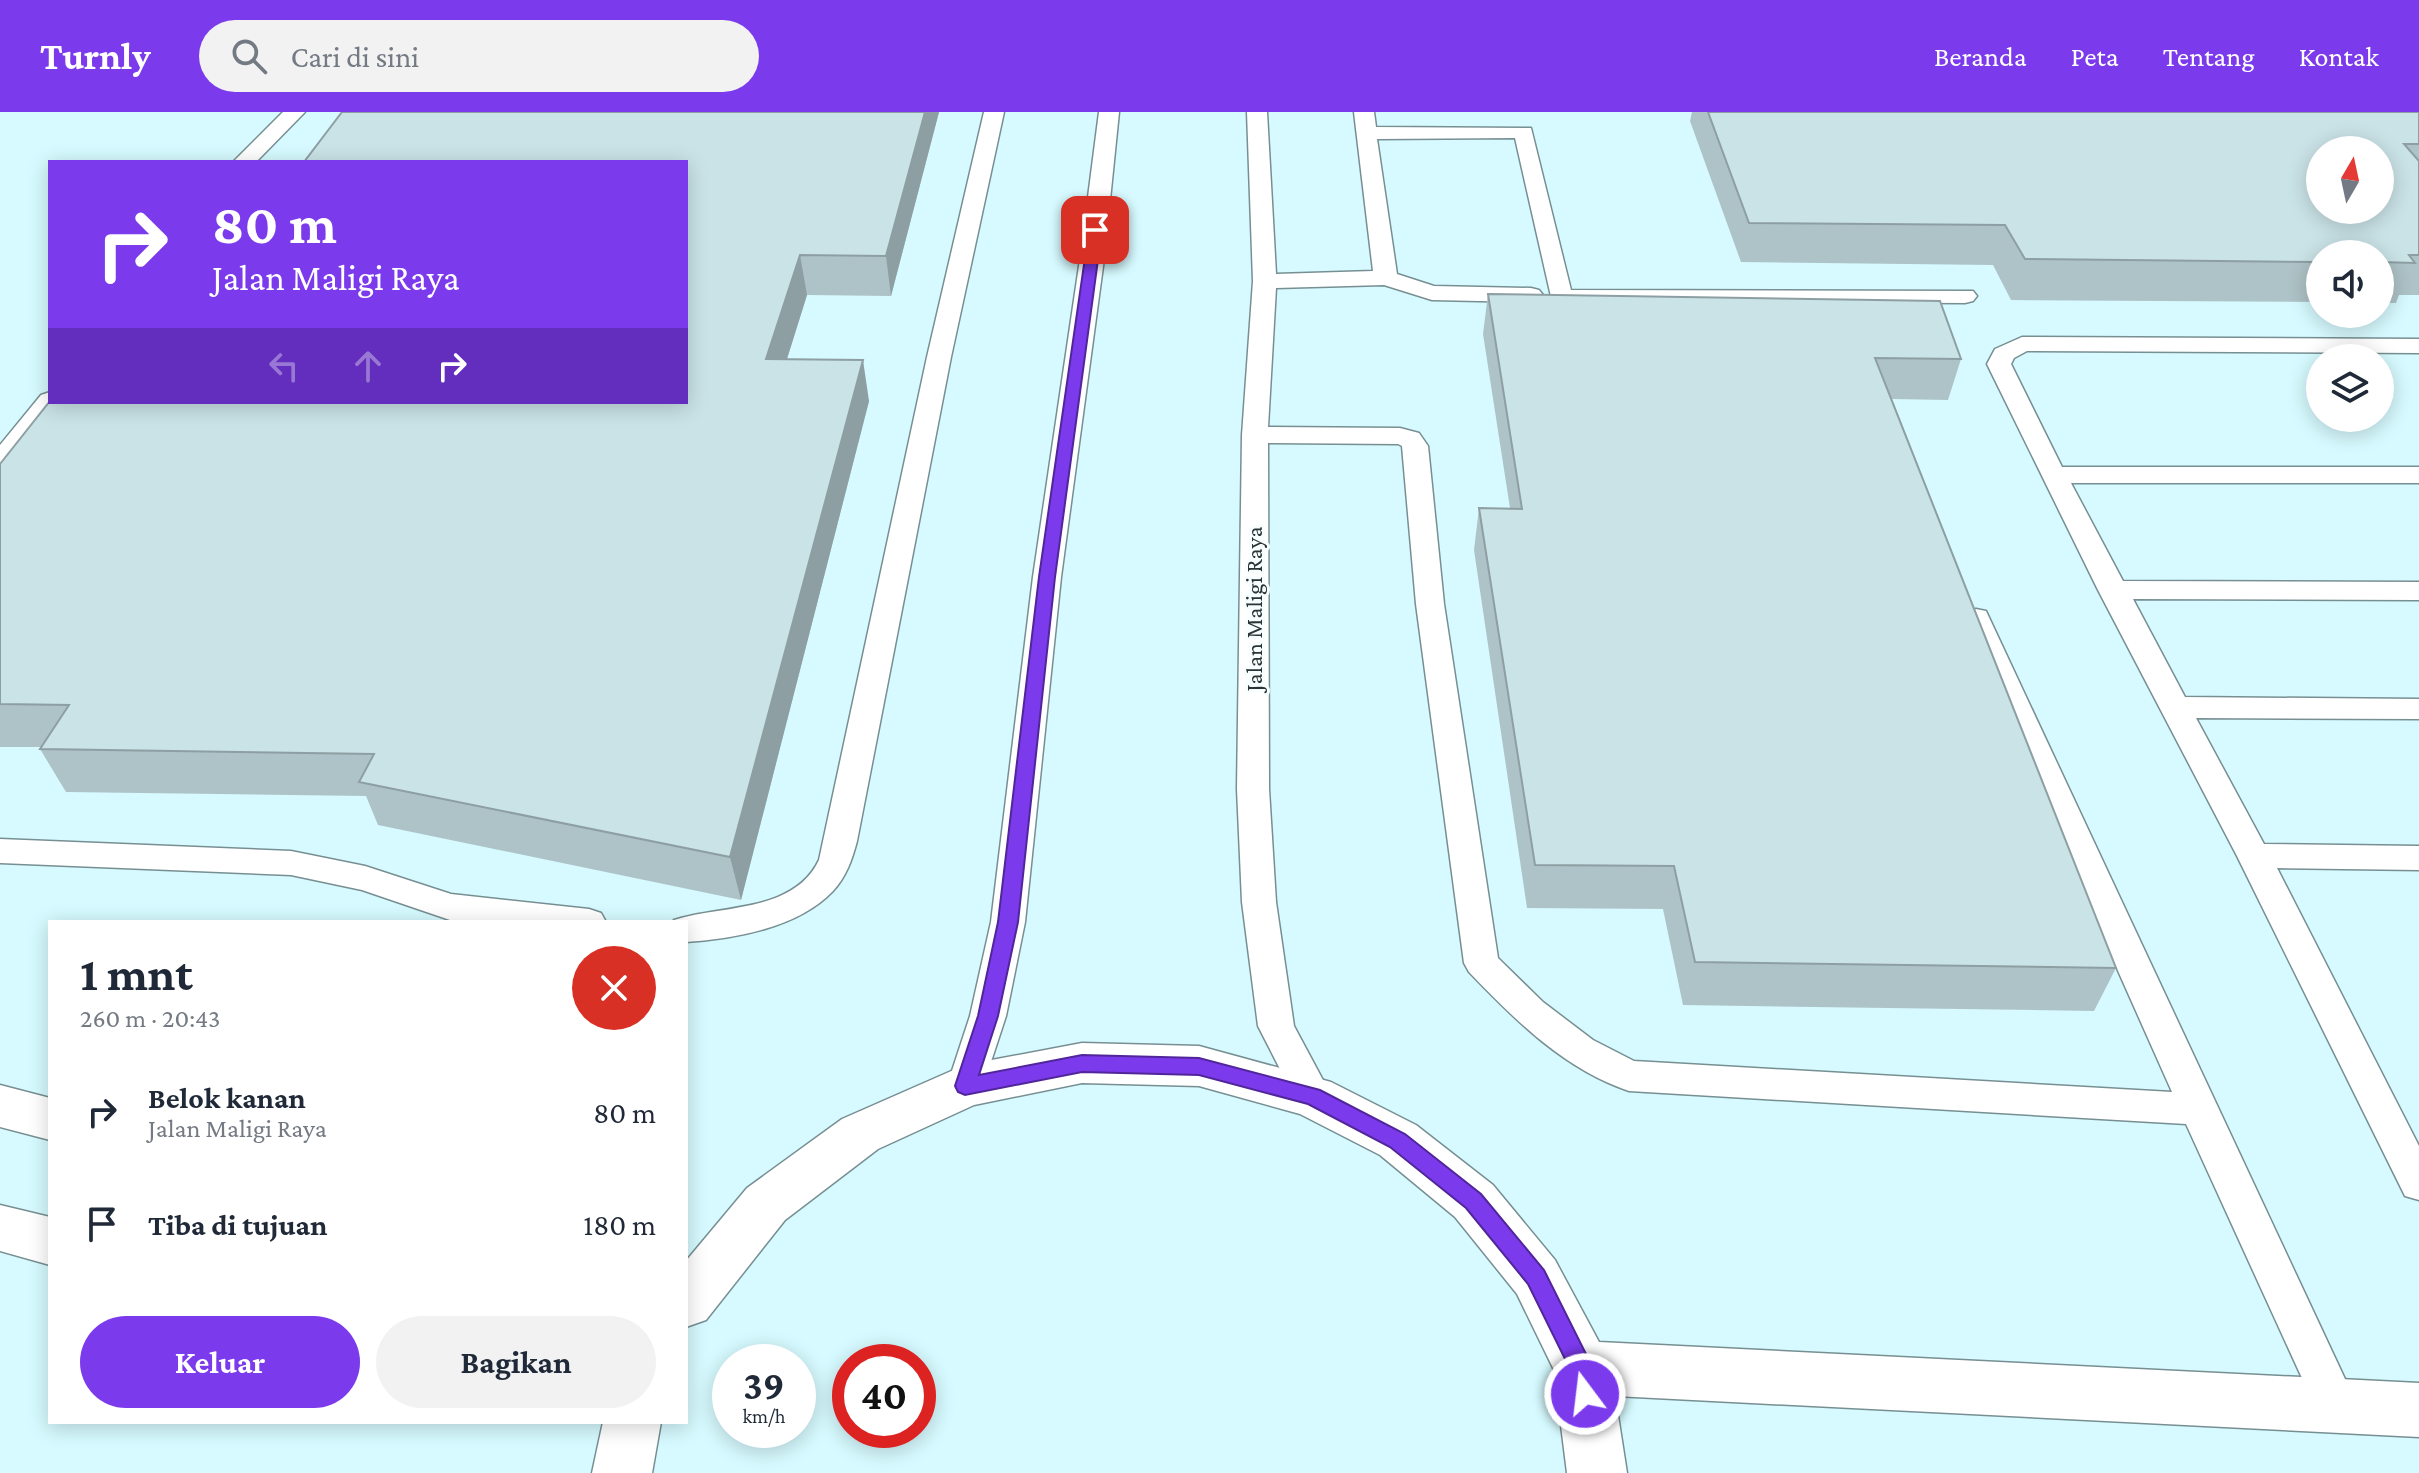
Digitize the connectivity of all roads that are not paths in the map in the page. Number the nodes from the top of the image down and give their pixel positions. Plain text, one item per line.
1 (295, 112) edge
2 (994, 112) edge
3 (1109, 112) edge
4 (1257, 112) edge
5 (1365, 123) edge
6 (246, 160) edge
7 (1386, 278) junction
8 (1265, 281) junction
9 (1560, 296) junction
10 (1965, 296) dead end
11 (2419, 346) edge
12 (48, 402) edge
13 (1255, 435) junction
14 (0, 462) edge
15 (2053, 475) junction
16 (2419, 475) edge
17 (1962, 587) edge
18 (2112, 590) junction
19 (2419, 591) edge
20 (2173, 707) junction
21 (2419, 709) edge
22 (0, 851) edge
23 (2254, 856) junction
24 (2419, 858) edge
25 (445, 915) edge
26 (548, 920) edge
27 (688, 929) edge
28 (965, 1086) junction
29 (1313, 1097) junction
30 (0, 1106) edge
31 (2198, 1109) junction
32 (48, 1118) edge
33 (2419, 1184) edge
34 (0, 1228) edge
35 (48, 1240) edge
36 (688, 1296) edge
37 (1582, 1368) junction
38 (2337, 1408) junction
39 (2419, 1410) edge
40 (632, 1424) edge
41 (622, 1473) edge
42 (1597, 1473) edge

1 - 6 lane
2 - 27 lane
3 - 28 lane
4 - 8 lane, Jalan Maligi Raya
5 - 7 lane
5 - 9 lane
7 - 8 lane
7 - 9 lane
8 - 13 lane, Jalan Maligi Raya
9 - 10 lane
11 - 15 lane
12 - 14 lane
13 - 29 lane, Jalan Maligi Raya
13 - 31 lane
15 - 16 lane
15 - 18 lane
17 - 31 lane
18 - 19 lane
18 - 20 lane
20 - 21 lane
20 - 23 lane
22 - 25 lane
23 - 24 lane
23 - 33 lane
25 - 26 lane
28 - 29 street
28 - 36 street
29 - 37 street
30 - 32 street
31 - 38 lane
34 - 35 street
37 - 38 street
37 - 42 street
38 - 39 street
40 - 41 street

